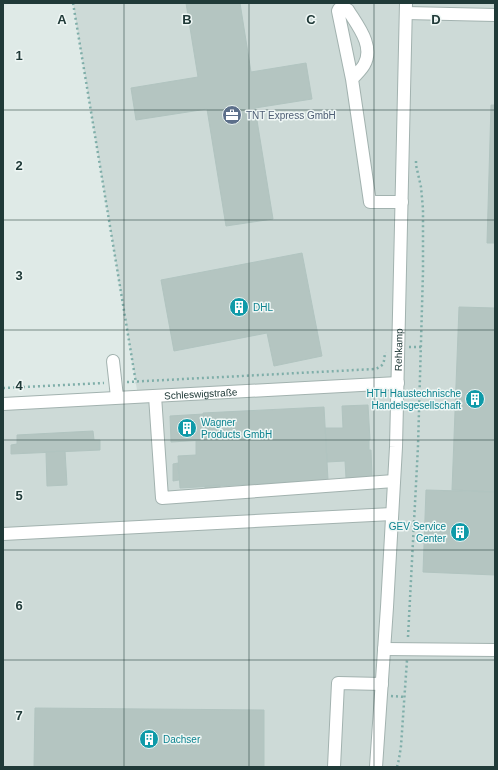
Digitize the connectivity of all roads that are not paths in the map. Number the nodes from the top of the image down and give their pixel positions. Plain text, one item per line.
1 (406, 8) edge
2 (495, 15) edge
3 (352, 79) junction
4 (402, 202) junction
5 (113, 360) dead end
6 (398, 383) junction
7 (155, 396) junction
8 (117, 398) junction
9 (3, 404) edge
10 (394, 481) junction
11 (392, 514) junction
12 (3, 534) edge
13 (384, 649) junction
14 (495, 650) edge
15 (381, 690) junction
16 (334, 767) edge
17 (376, 767) edge

1 - 2 street
1 - 4 street, Rehkamp
3 - 3 street
3 - 4 street
4 - 6 street, Rehkamp
5 - 8 street
6 - 7 street, Schleswigstraße
6 - 10 street, Rehkamp
7 - 8 street, Schleswigstraße
7 - 10 street
8 - 9 street, Schleswigstraße
10 - 11 street, Rehkamp
11 - 12 street
11 - 13 street, Rehkamp
13 - 14 street
13 - 15 street, Rehkamp
15 - 16 street
15 - 17 street, Rehkamp

